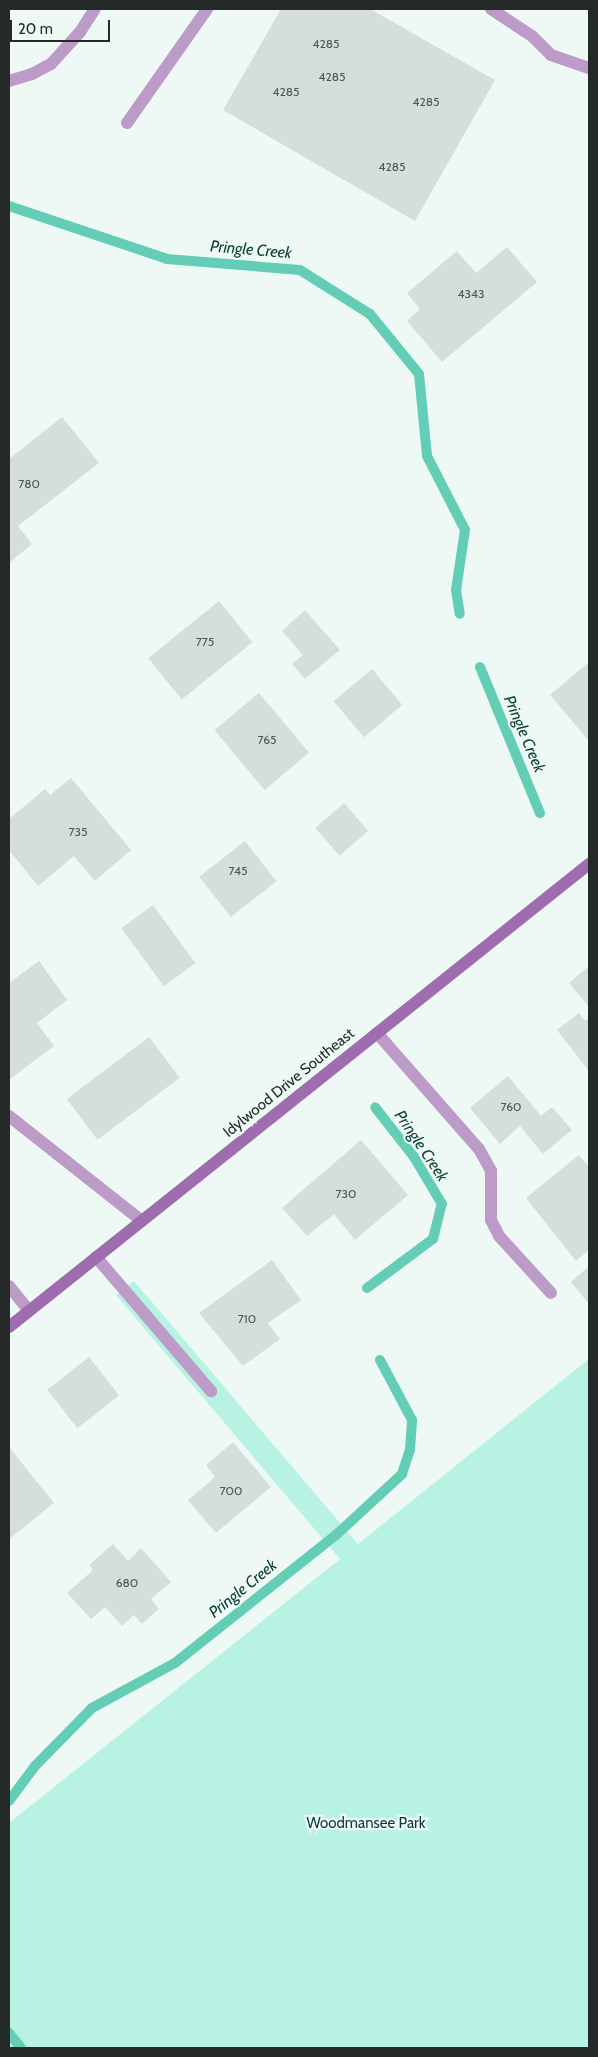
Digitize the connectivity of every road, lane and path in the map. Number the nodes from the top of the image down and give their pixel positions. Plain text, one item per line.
1 (95, 9) edge
2 (207, 9) edge
3 (492, 9) edge
4 (589, 68) edge
5 (9, 81) edge
6 (127, 124) dead end
7 (589, 864) edge
8 (377, 1033) junction
9 (9, 1116) edge
10 (142, 1221) junction
11 (96, 1257) junction
12 (9, 1286) edge
13 (551, 1293) dead end
14 (29, 1311) junction
15 (9, 1327) edge
16 (210, 1392) dead end

1 - 5 lane
2 - 6 lane
3 - 4 lane
7 - 8 street, Idylwood Drive Southeast
8 - 10 street, Idylwood Drive Southeast
8 - 13 lane
9 - 10 lane
10 - 11 street, Idylwood Drive Southeast
11 - 14 street, Idylwood Drive Southeast
11 - 16 lane
12 - 14 lane
14 - 15 street, Idylwood Drive Southeast

